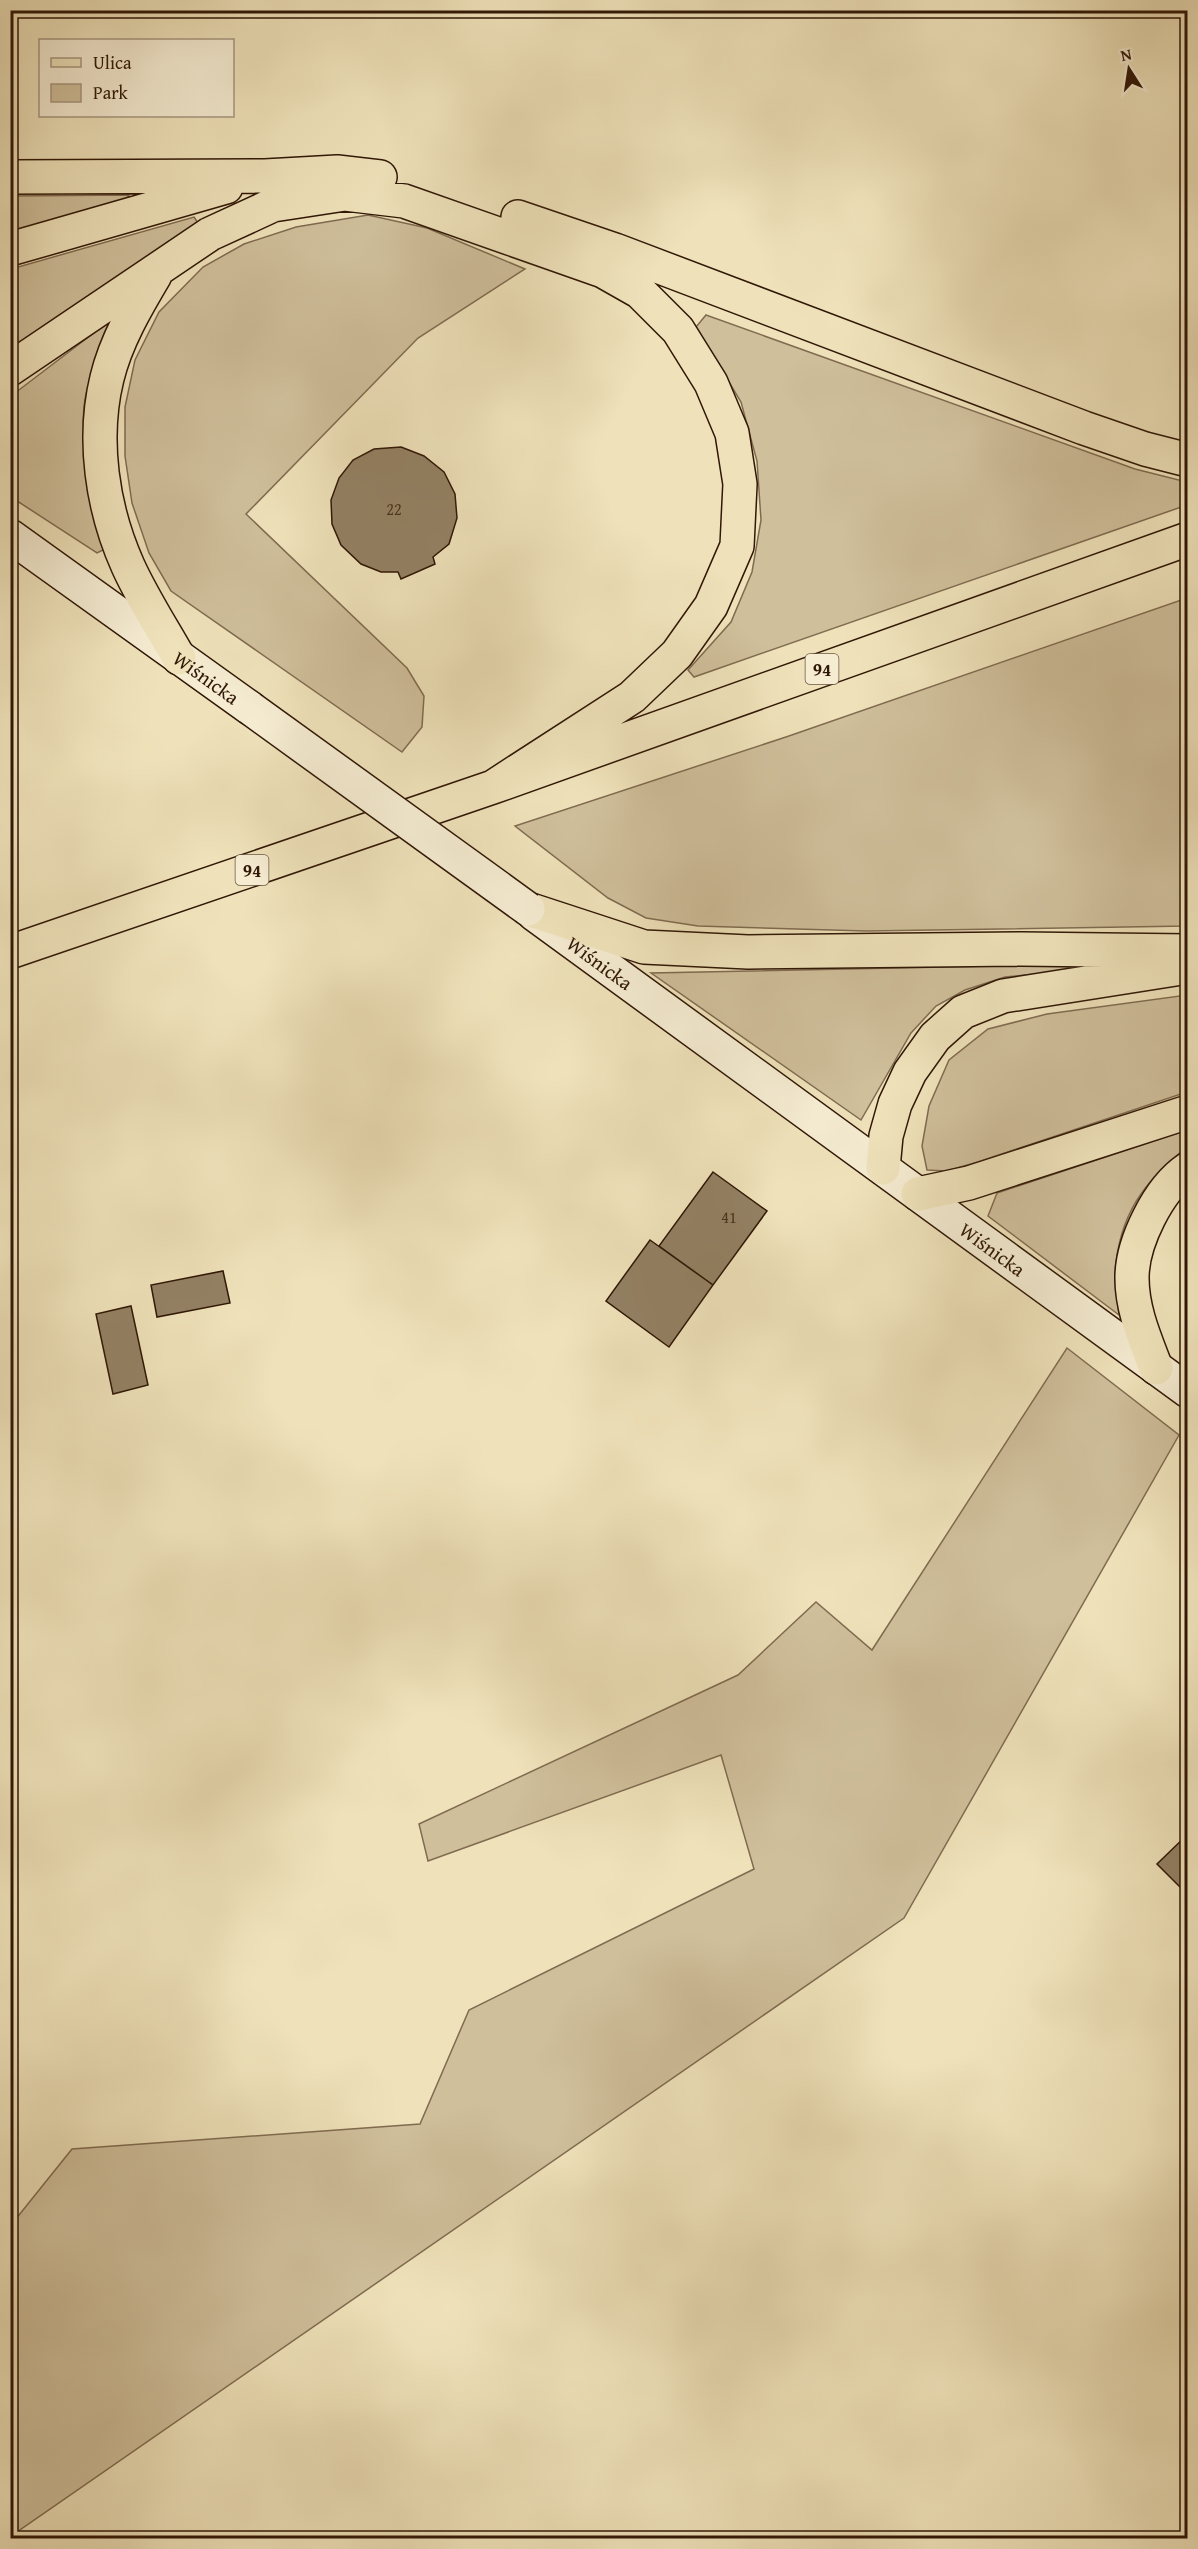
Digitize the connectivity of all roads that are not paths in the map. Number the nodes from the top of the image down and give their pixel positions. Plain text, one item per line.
1 (265, 176) junction
2 (10, 177) edge
3 (10, 249) edge
4 (159, 268) junction
5 (10, 369) edge
6 (1188, 460) edge
7 (10, 536) edge
8 (1188, 539) edge
9 (1188, 544) edge
10 (1151, 551) junction
11 (179, 658) junction
12 (493, 787) junction
13 (528, 909) junction
14 (1188, 951) edge
15 (10, 952) edge
16 (1188, 967) edge
17 (1188, 1112) edge
18 (883, 1168) junction
19 (1188, 1169) edge
20 (918, 1194) junction
21 (1156, 1368) junction
22 (1188, 1391) edge

1 - 2 main road
1 - 3 main road
1 - 6 main road
4 - 5 main road
4 - 11 main road
4 - 12 main road
7 - 11 main road, Wiśnicka
8 - 10 main road, 94
9 - 10 main road
10 - 12 main road, 94
11 - 13 main road, Wiśnicka, bridge
12 - 15 main road, 94
13 - 14 main road
13 - 18 main road, Wiśnicka
16 - 18 main road
17 - 20 main road
18 - 20 main road, Wiśnicka
19 - 21 main road
20 - 21 main road, Wiśnicka
21 - 22 main road, Wiśnicka

